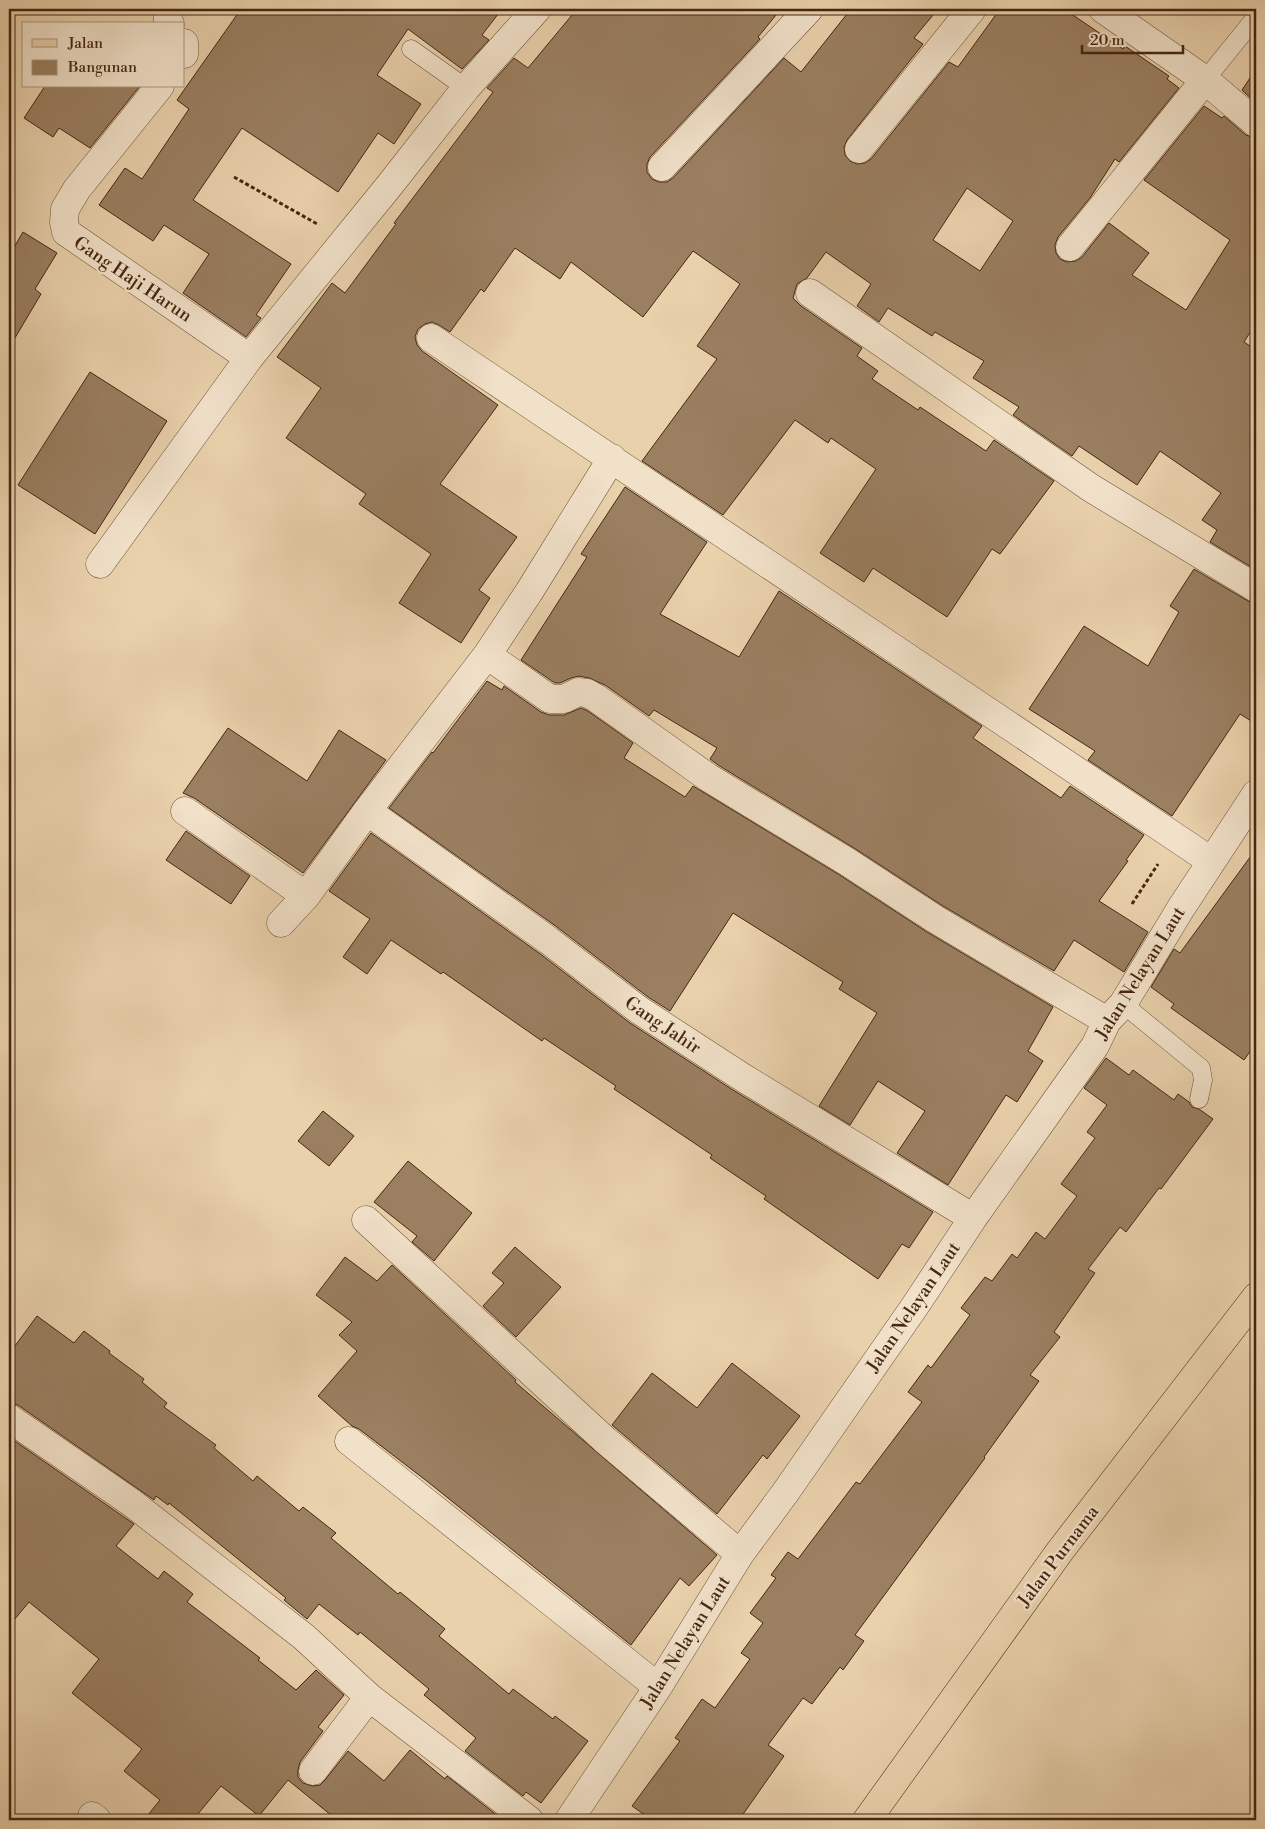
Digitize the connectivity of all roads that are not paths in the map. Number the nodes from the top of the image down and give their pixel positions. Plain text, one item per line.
1 (167, 9) edge
2 (536, 9) edge
3 (809, 9) edge
4 (972, 9) edge
5 (1103, 9) edge
6 (1256, 17) edge
7 (169, 22) edge
8 (411, 49) dead end
9 (1205, 80) junction
10 (158, 88) edge
11 (466, 88) junction
12 (1256, 123) edge
13 (859, 149) dead end
14 (662, 167) dead end
15 (1070, 247) dead end
16 (810, 293) dead end
17 (431, 338) dead end
18 (249, 358) junction
19 (612, 458) junction
20 (100, 564) dead end
21 (1256, 588) edge
22 (487, 655) junction
23 (1256, 794) edge
24 (185, 811) dead end
25 (367, 811) junction
26 (1211, 861) junction
27 (306, 896) junction
28 (281, 923) dead end
29 (1115, 1013) junction
30 (1199, 1099) dead end
31 (973, 1218) junction
32 (366, 1220) dead end
33 (1256, 1297) edge
34 (9, 1418) edge
35 (349, 1441) dead end
36 (740, 1554) junction
37 (658, 1687) junction
38 (369, 1697) junction
39 (314, 1771) dead end
40 (530, 1820) edge
41 (569, 1820) edge
42 (867, 1820) edge

1 - 7 street
2 - 11 street
3 - 14 street
4 - 13 street
5 - 9 street
6 - 9 lane
8 - 11 lane
9 - 12 street
9 - 15 street
10 - 18 street, Gang Haji Harun
11 - 18 street
16 - 21 street
17 - 19 street
18 - 20 street
19 - 22 street
19 - 26 street
22 - 25 street
22 - 29 street
23 - 26 street, Jalan Nelayan Laut
24 - 27 street
25 - 27 street
25 - 31 street, Gang Jahir
26 - 29 street, Jalan Nelayan Laut
27 - 28 street
29 - 30 lane
29 - 31 street, Jalan Nelayan Laut
31 - 36 street, Jalan Nelayan Laut
32 - 36 street
33 - 42 main road, Jalan Purnama
34 - 38 street
35 - 37 street
36 - 37 street, Jalan Nelayan Laut
37 - 41 street, Jalan Nelayan Laut
38 - 39 street
38 - 40 street

